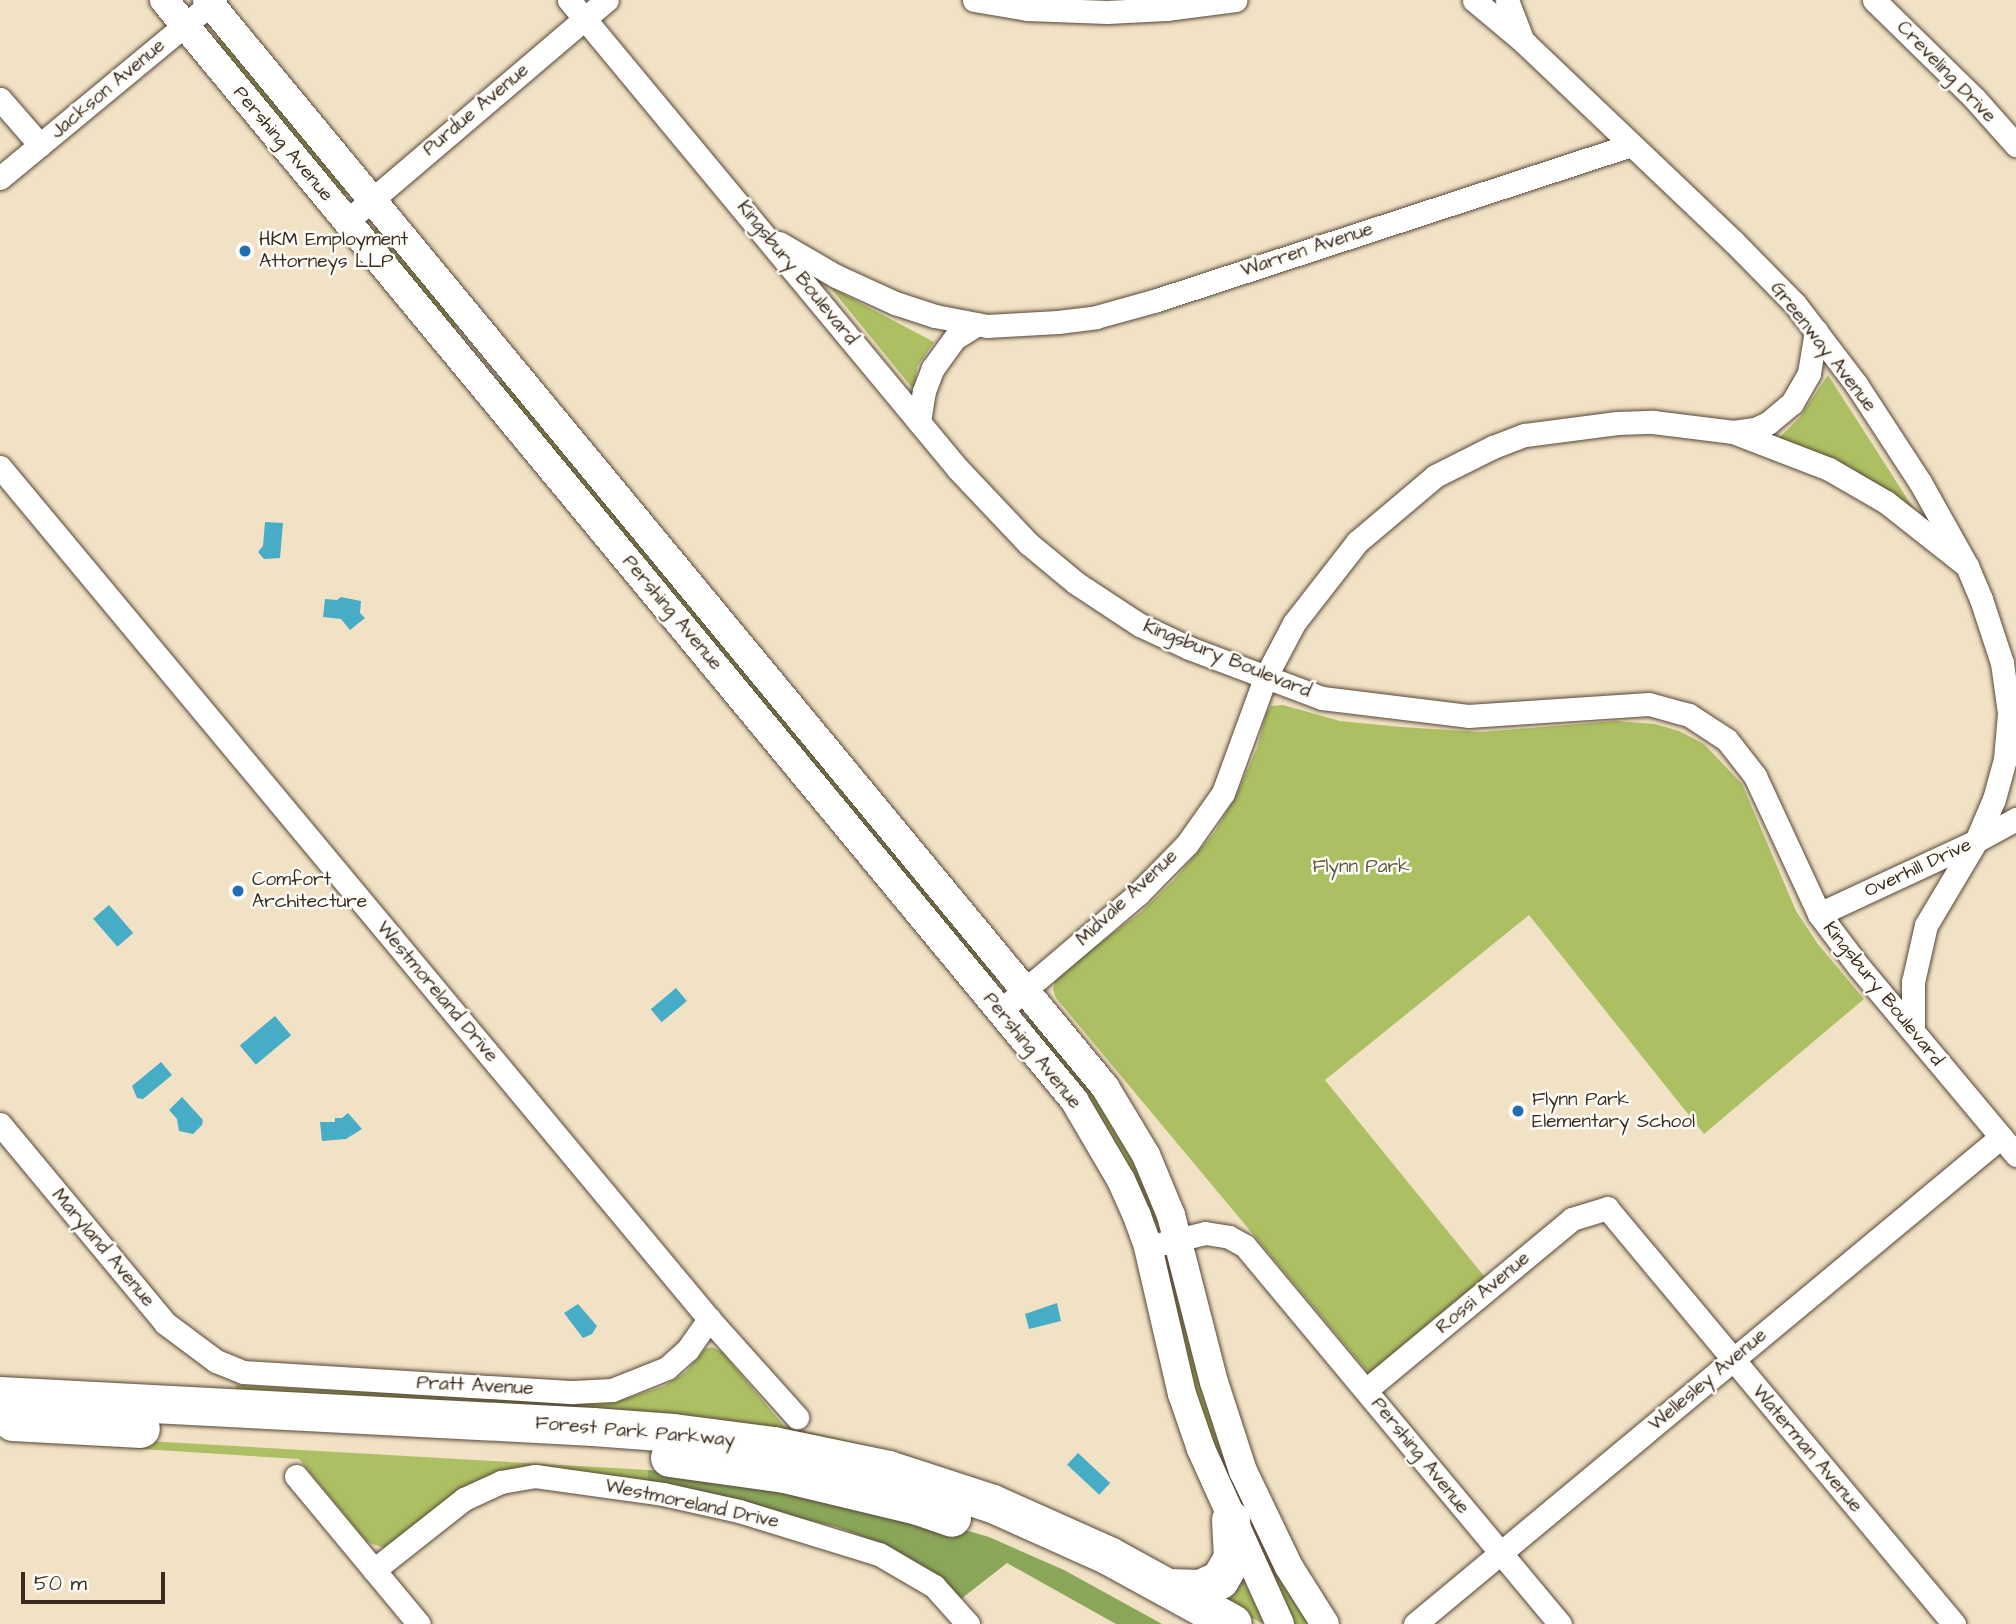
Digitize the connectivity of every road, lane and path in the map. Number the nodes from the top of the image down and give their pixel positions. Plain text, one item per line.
1 (164, 0) edge
2 (569, 0) edge
3 (607, 0) edge
4 (974, 0) edge
5 (1235, 0) edge
6 (1475, 0) edge
7 (1507, 0) edge
8 (1874, 0) edge
9 (211, 1) edge
10 (585, 18) junction
11 (185, 25) junction
12 (1524, 43) junction
13 (0, 99) edge
14 (40, 145) junction
15 (1630, 145) junction
16 (2016, 145) edge
17 (0, 178) edge
18 (372, 199) junction
19 (347, 221) junction
20 (764, 234) junction
21 (977, 324) junction
22 (1816, 331) junction
23 (919, 422) junction
24 (1733, 432) junction
25 (0, 467) edge
26 (1966, 566) junction
27 (1265, 678) junction
28 (2012, 717) edge
29 (2016, 819) edge
30 (1976, 841) junction
31 (1819, 914) junction
32 (1025, 989) junction
33 (1000, 1011) junction
34 (1913, 1031) junction
35 (0, 1124) edge
36 (2001, 1137) junction
37 (2016, 1154) edge
38 (1607, 1208) joint
39 (1178, 1239) junction
40 (1148, 1247) junction
41 (709, 1319) junction
42 (1732, 1360) junction
43 (216, 1361) joint
44 (1366, 1390) junction
45 (0, 1395) edge
46 (797, 1417) dead end
47 (0, 1422) edge
48 (296, 1476) dead end
49 (1231, 1520) junction
50 (1500, 1553) junction
51 (374, 1570) junction
52 (1169, 1588) junction
53 (419, 1624) edge
54 (968, 1624) edge
55 (1183, 1624) edge
56 (1233, 1624) edge
57 (1280, 1624) edge
58 (1325, 1624) edge
59 (1415, 1624) edge
60 (1560, 1624) edge
61 (1954, 1624) edge

1 - 11 street, Pershing Avenue
2 - 10 street, Kingsbury Boulevard
3 - 10 street, Purdue Avenue
4 - 5 street
6 - 12 street, Greenway Avenue
7 - 12 street, Greenway Avenue
8 - 16 street, Creveling Drive
9 - 11 street, Jackson Avenue
9 - 18 street, Pershing Avenue
10 - 18 street, Purdue Avenue
10 - 20 street, Kingsbury Boulevard
11 - 14 street, Jackson Avenue
11 - 19 street, Pershing Avenue
12 - 15 street, Greenway Avenue
13 - 14 street
14 - 17 street, Jackson Avenue
15 - 21 street, Warren Avenue
15 - 22 street, Greenway Avenue
18 - 19 street, Purdue Avenue
18 - 32 street, Pershing Avenue
19 - 33 street, Pershing Avenue
20 - 21 street, Warren Avenue
20 - 23 street, Kingsbury Boulevard
21 - 23 street
22 - 24 street, Midvale Avenue
22 - 26 street, Greenway Avenue
23 - 27 street, Kingsbury Boulevard
24 - 26 street, Midvale Avenue
24 - 27 street, Midvale Avenue
25 - 41 street, Westmoreland Drive
26 - 28 street, Greenway Avenue
27 - 31 street, Kingsbury Boulevard
27 - 32 street, Midvale Avenue
28 - 30 street, Greenway Avenue
29 - 30 street, Overhill Drive
30 - 31 street, Overhill Drive
30 - 34 street, Greenway Avenue
31 - 34 street, Kingsbury Boulevard
32 - 33 street, Midvale Avenue
32 - 39 street, Pershing Avenue
33 - 40 street, Pershing Avenue
34 - 36 street, Kingsbury Boulevard
35 - 43 street, Maryland Avenue
36 - 37 street, Kingsbury Boulevard
36 - 42 street, Wellesley Avenue
38 - 42 street, Waterman Avenue
38 - 44 street, Rossi Avenue
39 - 40 street, Pershing Avenue
39 - 44 street, Pershing Avenue
39 - 58 street, Pershing Avenue
40 - 49 street, Pershing Avenue
41 - 43 street, Pratt Avenue
41 - 46 street, Westmoreland Drive
42 - 50 street, Wellesley Avenue
42 - 61 street, Waterman Avenue
44 - 50 street, Pershing Avenue
45 - 52 highway, Forest Park Parkway
47 - 55 highway, Forest Park Parkway
48 - 51 street
49 - 52 highway
49 - 57 street, Pershing Avenue
50 - 59 street, Wellesley Avenue
50 - 60 street, Pershing Avenue
51 - 53 street
51 - 54 street, Westmoreland Drive
52 - 56 highway, Forest Park Parkway

